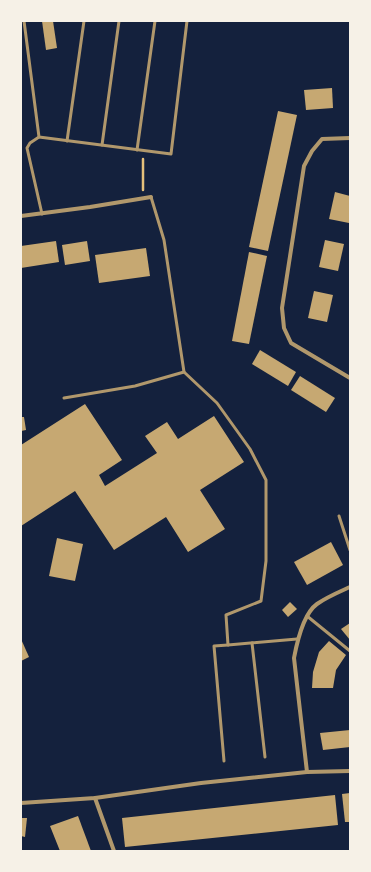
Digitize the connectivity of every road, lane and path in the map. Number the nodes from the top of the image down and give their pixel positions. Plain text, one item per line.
1 (24, 21) edge
2 (84, 21) edge
3 (119, 21) edge
4 (155, 21) edge
5 (188, 21) edge
6 (39, 137) junction
7 (350, 138) edge
8 (67, 141) junction
9 (102, 145) junction
10 (137, 150) junction
11 (143, 151) junction
12 (151, 197) joint
13 (144, 198) junction
14 (42, 214) junction
15 (21, 216) edge
16 (184, 372) junction
17 (350, 378) edge
18 (64, 398) dead end
19 (339, 516) dead end
20 (350, 550) edge
21 (350, 587) edge
22 (307, 616) junction
23 (298, 639) junction
24 (252, 643) junction
25 (228, 645) junction
26 (350, 651) edge
27 (265, 757) dead end
28 (224, 761) dead end
29 (350, 770) edge
30 (307, 772) junction
31 (94, 798) junction
32 (21, 803) edge
33 (114, 851) edge

1 - 6 lane
2 - 8 lane
3 - 9 lane
4 - 10 lane
5 - 11 lane
6 - 8 lane
6 - 14 lane
7 - 17 street
8 - 9 lane
9 - 10 lane
10 - 11 lane
11 - 13 path
12 - 13 street
12 - 16 lane
13 - 14 street
14 - 15 street
16 - 18 lane
16 - 25 lane
19 - 20 lane
21 - 22 street
22 - 23 street
22 - 26 lane
23 - 24 lane
23 - 30 street
24 - 25 lane
24 - 27 lane
25 - 28 lane
29 - 30 street
30 - 31 street
31 - 32 street
31 - 33 street

